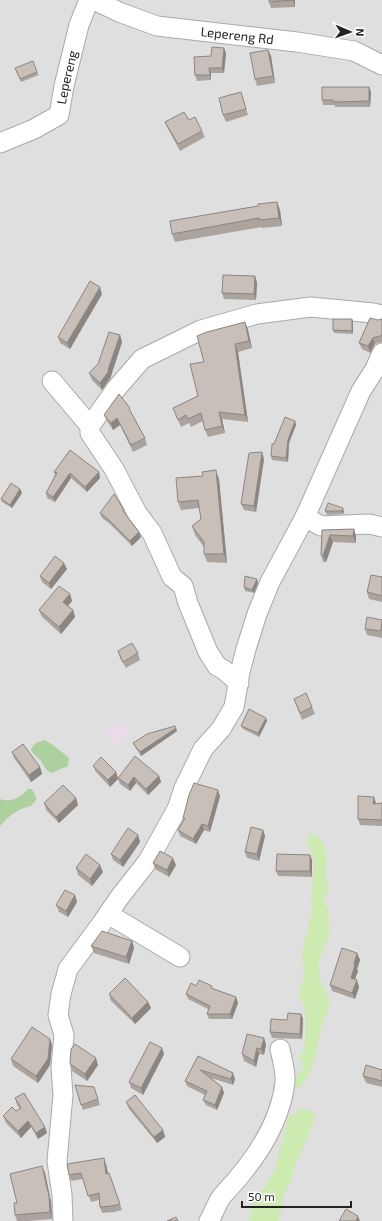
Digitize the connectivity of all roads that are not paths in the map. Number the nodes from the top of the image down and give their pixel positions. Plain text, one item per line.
1 (89, 0) edge
2 (94, 0) edge
3 (382, 65) edge
4 (0, 143) edge
5 (382, 315) edge
6 (382, 353) edge
7 (52, 381) dead end
8 (90, 426) junction
9 (305, 517) junction
10 (382, 527) edge
11 (239, 683) junction
12 (108, 914) junction
13 (180, 957) dead end
14 (280, 1049) dead end
15 (63, 1221) edge
16 (209, 1221) edge

1 - 4 street, Lepereng
2 - 3 street, Lepereng Rd
5 - 8 street
6 - 9 street
7 - 8 street
8 - 11 street
9 - 10 street
9 - 11 street
11 - 12 street
12 - 13 street
12 - 15 street
14 - 16 street

